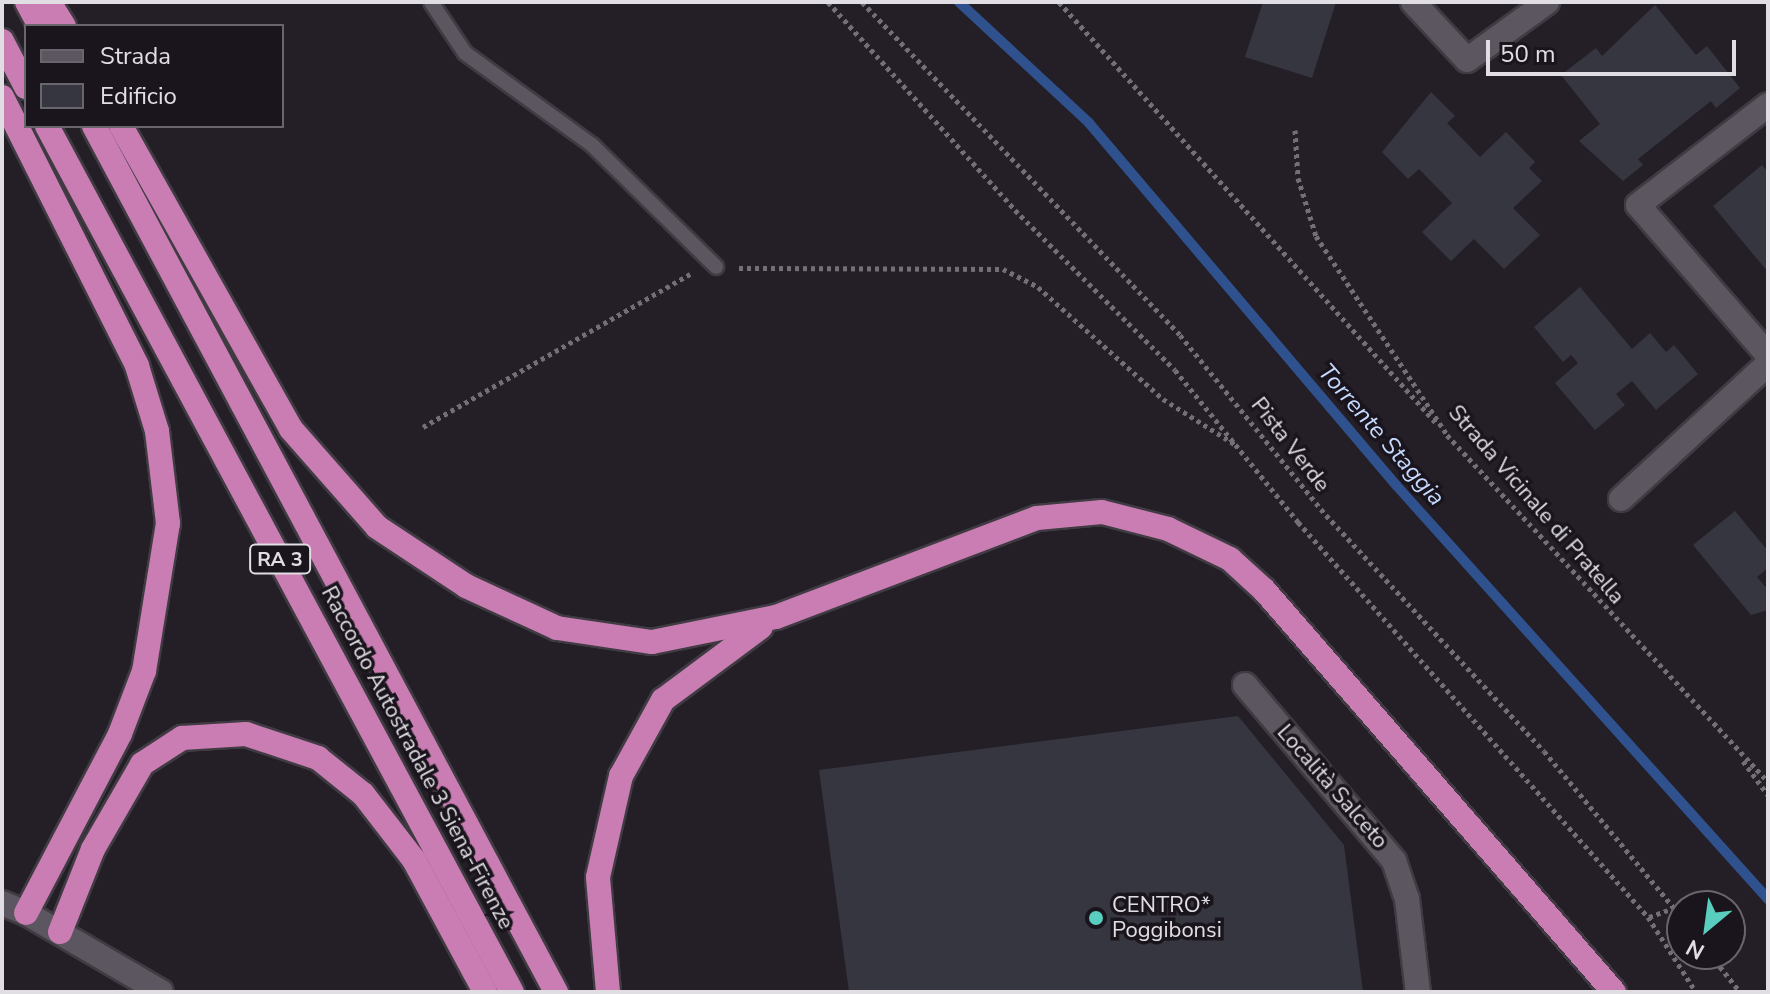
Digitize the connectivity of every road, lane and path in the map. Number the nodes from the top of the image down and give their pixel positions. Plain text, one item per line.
1 (27, 2) edge
2 (49, 2) edge
3 (431, 2) edge
4 (828, 2) edge
5 (862, 2) edge
6 (1059, 2) edge
7 (1413, 2) edge
8 (1547, 2) edge
9 (39, 24) edge
10 (63, 24) edge
11 (2, 41) edge
12 (24, 83) edge
13 (2, 97) edge
14 (1768, 105) edge
15 (48, 128) edge
16 (95, 128) edge
17 (122, 128) edge
18 (1295, 130) dead end
19 (716, 267) junction
20 (1768, 355) edge
21 (1768, 364) edge
22 (423, 427) dead end
23 (1447, 435) junction
24 (1237, 446) junction
25 (1621, 499) dead end
26 (776, 617) junction
27 (1245, 685) dead end
28 (1731, 745) junction
29 (1768, 782) edge
30 (1768, 795) edge
31 (1666, 898) edge
32 (2, 903) edge
33 (1666, 911) edge
34 (26, 913) junction
35 (1648, 917) junction
36 (60, 932) junction
37 (1723, 970) edge
38 (161, 992) edge
39 (485, 992) edge
40 (512, 992) edge
41 (556, 992) edge
42 (608, 992) edge
43 (1418, 992) edge
44 (1614, 992) edge
45 (1696, 992) edge
46 (1740, 992) edge

1 - 9 highway
2 - 10 highway
3 - 19 lane
4 - 24 path
5 - 31 path, Pista Verde
6 - 23 path
7 - 8 street
11 - 12 highway
13 - 34 highway
14 - 20 street
15 - 40 highway, Raccordo Autostradale 3 Siena-Firenze / RA 3
16 - 41 highway, Raccordo Autostradale 3 Siena-Firenze / RA 3
17 - 26 highway
18 - 23 path, Strada Vicinale di Pratella
19 - 22 path
19 - 24 path
21 - 25 street
23 - 28 path, Strada Vicinale di Pratella
24 - 35 path
26 - 42 highway
26 - 44 highway
27 - 43 street, Località Salceto
28 - 29 path, Strada Vicinale di Pratella
28 - 30 path
32 - 34 street
33 - 35 path
34 - 36 street
35 - 45 path
36 - 38 street
36 - 39 highway
37 - 46 path

